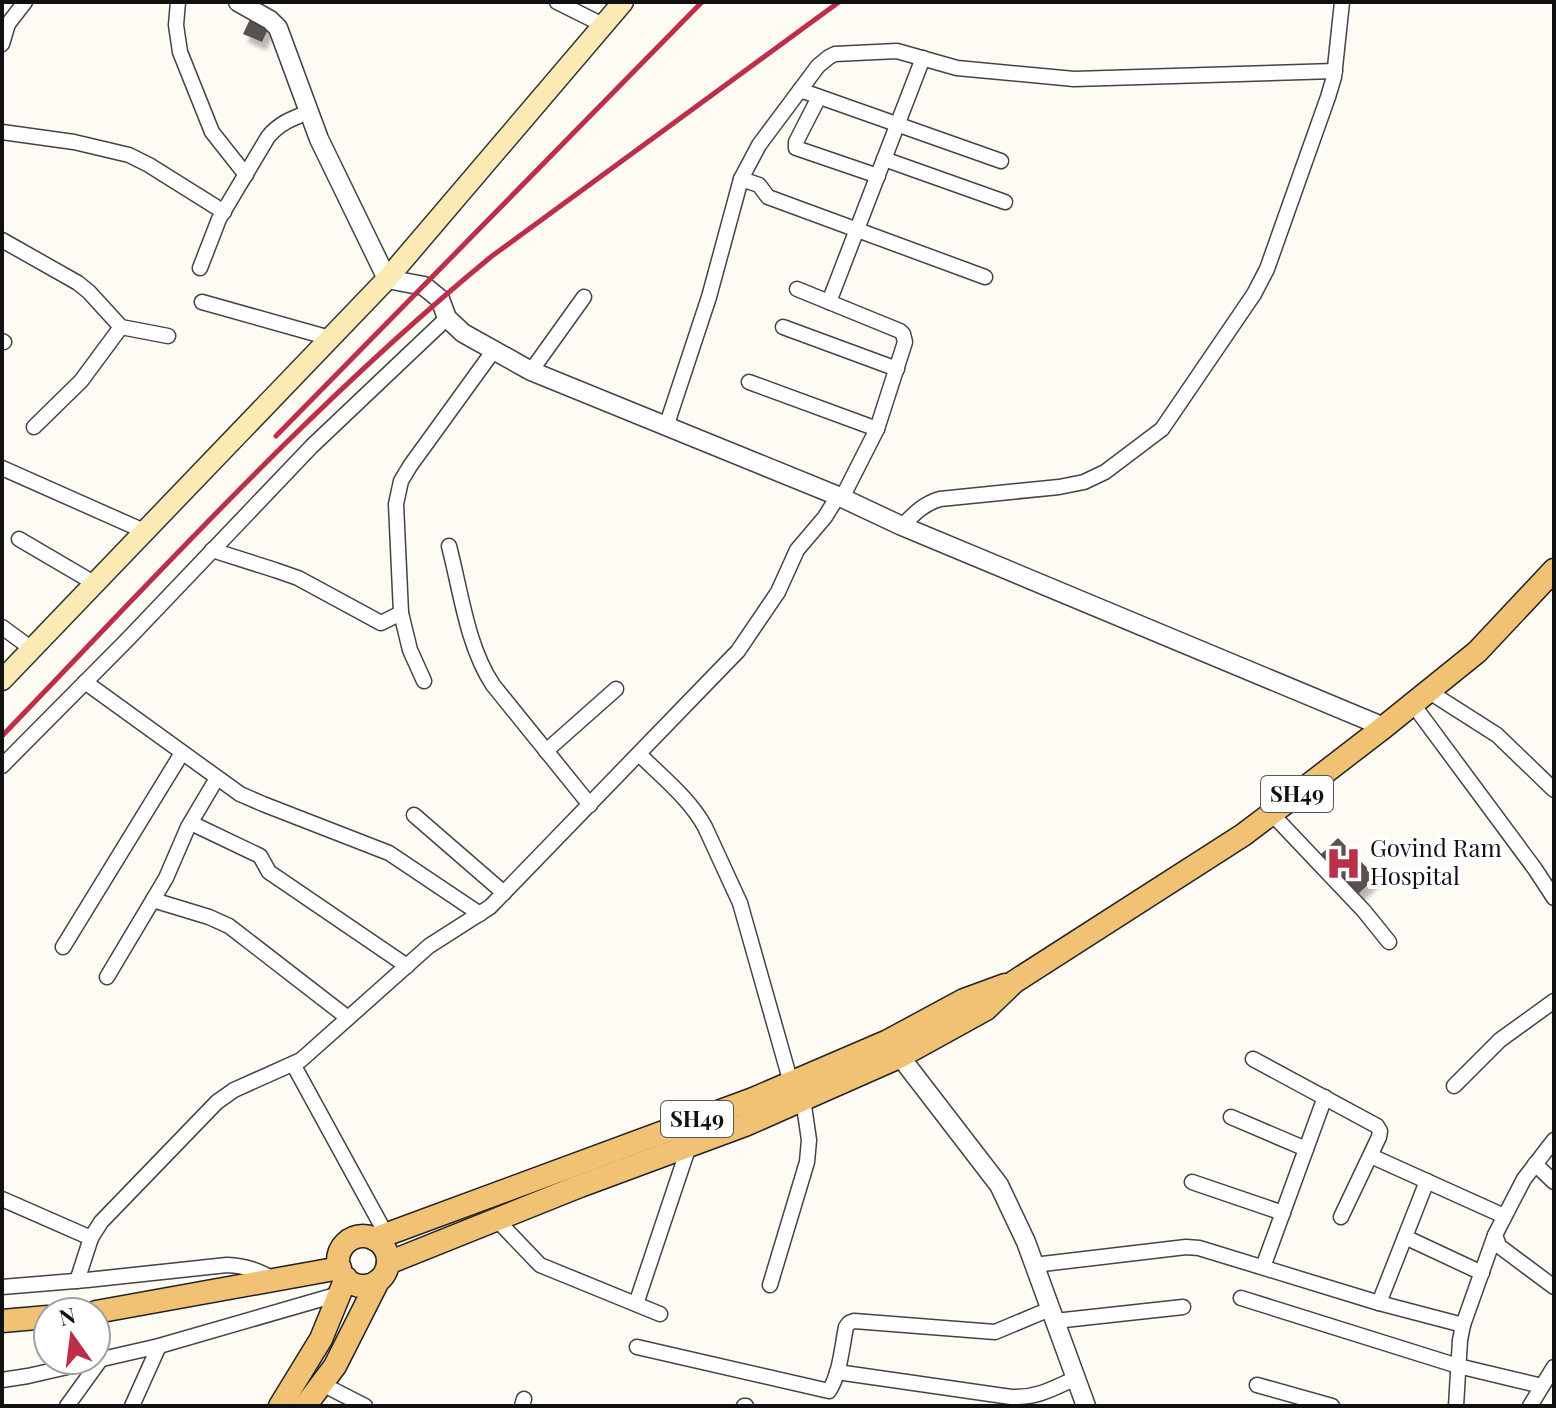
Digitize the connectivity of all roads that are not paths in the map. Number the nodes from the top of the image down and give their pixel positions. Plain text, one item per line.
1 (25, 2) edge
2 (178, 2) edge
3 (238, 2) edge
4 (557, 2) edge
5 (623, 2) edge
6 (1342, 2) edge
7 (603, 25) junction
8 (2, 44) edge
9 (923, 58) junction
10 (1335, 71) junction
11 (800, 90) junction
12 (819, 97) junction
13 (309, 112) junction
14 (897, 125) junction
15 (2, 132) edge
16 (884, 159) junction
17 (1001, 161) dead end
18 (246, 175) junction
19 (878, 176) junction
20 (741, 179) junction
21 (1005, 202) dead end
22 (224, 212) junction
23 (857, 231) junction
24 (2, 240) edge
25 (200, 268) dead end
26 (985, 277) dead end
27 (387, 279) junction
28 (797, 289) dead end
29 (584, 297) dead end
30 (202, 302) dead end
31 (829, 302) junction
32 (447, 318) junction
33 (121, 327) junction
34 (783, 327) dead end
35 (168, 336) dead end
36 (330, 338) junction
37 (494, 350) junction
38 (897, 369) junction
39 (531, 371) junction
40 (749, 382) dead end
41 (34, 427) dead end
42 (666, 427) junction
43 (877, 429) junction
44 (2, 468) edge
45 (840, 497) junction
46 (902, 526) junction
47 (144, 531) junction
48 (19, 539) dead end
49 (449, 546) dead end
50 (212, 550) junction
51 (1554, 570) edge
52 (94, 583) junction
53 (401, 613) junction
54 (2, 627) edge
55 (32, 649) junction
56 (2, 680) edge
57 (424, 681) dead end
58 (85, 682) junction
59 (616, 689) dead end
60 (1420, 697) junction
61 (1384, 727) junction
62 (546, 751) junction
63 (182, 753) junction
64 (639, 754) junction
65 (2, 766) edge
66 (217, 778) junction
67 (1554, 790) edge
68 (590, 805) junction
69 (1271, 813) junction
70 (414, 815) dead end
71 (191, 823) junction
72 (504, 893) junction
73 (1554, 898) edge
74 (153, 900) junction
75 (480, 914) junction
76 (1389, 942) dead end
77 (63, 947) dead end
78 (407, 966) junction
79 (107, 977) dead end
80 (1554, 1001) edge
81 (348, 1018) junction
82 (894, 1049) junction
83 (1253, 1059) dead end
84 (293, 1064) junction
85 (1454, 1086) dead end
86 (797, 1091) junction
87 (1325, 1097) junction
88 (1231, 1117) dead end
89 (1554, 1140) edge
90 (689, 1146) junction
91 (1306, 1149) junction
92 (1371, 1156) junction
93 (1535, 1164) junction
94 (1427, 1181) junction
95 (1192, 1182) dead end
96 (1554, 1182) edge
97 (2, 1199) edge
98 (1283, 1213) junction
99 (1504, 1216) junction
100 (1341, 1217) dead end
101 (497, 1220) junction
102 (1495, 1235) junction
103 (380, 1236) junction
104 (1405, 1237) junction
105 (91, 1238) junction
106 (1034, 1265) junction
107 (1263, 1267) junction
108 (383, 1272) junction
109 (1482, 1273) junction
110 (275, 1280) junction
111 (341, 1280) junction
112 (77, 1281) junction
113 (770, 1285) dead end
114 (2, 1287) edge
115 (1554, 1287) edge
116 (1241, 1298) dead end
117 (1379, 1303) junction
118 (636, 1304) junction
119 (1183, 1307) dead end
120 (112, 1309) edge
121 (660, 1314) dead end
122 (1052, 1315) junction
123 (32, 1318) edge
124 (2, 1321) edge
125 (1463, 1325) junction
126 (159, 1346) junction
127 (637, 1347) dead end
128 (112, 1357) edge
129 (1458, 1366) junction
130 (1554, 1367) edge
131 (837, 1372) junction
132 (32, 1375) edge
133 (89, 1376) edge
134 (1076, 1378) junction
135 (2, 1380) edge
136 (322, 1384) junction
137 (1257, 1385) dead end
138 (1542, 1386) junction
139 (67, 1406) edge
140 (132, 1406) edge
141 (280, 1406) edge
142 (305, 1406) edge
143 (365, 1406) edge
144 (1086, 1406) edge
145 (1332, 1406) edge
146 (1456, 1406) edge
147 (1530, 1406) edge

1 - 8 street
2 - 18 street
3 - 13 street
4 - 7 street
5 - 7 main road
6 - 10 street
7 - 27 main road
9 - 10 street
9 - 11 street
9 - 14 street
10 - 46 street
11 - 12 street
11 - 20 street
12 - 14 street
12 - 19 street
13 - 18 street
13 - 27 street
14 - 16 street
14 - 17 street
15 - 22 street
16 - 19 street
16 - 21 street
18 - 22 street
19 - 23 street
20 - 23 street
20 - 42 street
22 - 25 street
23 - 26 street
23 - 31 street
24 - 33 street
27 - 32 street
27 - 36 main road
28 - 31 street
29 - 39 street
30 - 36 street
31 - 38 street
32 - 37 street
32 - 50 street
33 - 35 street
33 - 41 street
34 - 38 street
36 - 47 main road
37 - 39 street
37 - 53 street
38 - 43 street
39 - 42 street
40 - 43 street
42 - 45 street
43 - 45 street
44 - 47 street
45 - 46 street
45 - 64 street
46 - 61 street
47 - 52 main road
48 - 52 street
49 - 62 street
50 - 53 street
50 - 58 street
51 - 60 main road, SH49
52 - 55 main road
53 - 57 street
54 - 55 street
55 - 56 main road
58 - 63 street
58 - 65 street
59 - 62 street
60 - 61 main road, SH49
60 - 67 street
60 - 73 street
61 - 69 main road, SH49
62 - 68 street
63 - 66 street
63 - 77 street
64 - 68 street
64 - 86 street
66 - 71 street
66 - 75 street
68 - 72 street
69 - 76 street
69 - 82 main road, SH49
70 - 72 street
71 - 74 street
71 - 78 street
72 - 75 street
74 - 79 street
74 - 81 street
75 - 78 street
78 - 81 street
80 - 85 street
81 - 84 street
82 - 86 main road, SH49
82 - 106 street
83 - 87 street
84 - 103 street
84 - 105 street
86 - 90 main road, SH49
86 - 103 main road, SH49
86 - 113 street
87 - 91 street
87 - 92 street
88 - 91 street
89 - 93 street
90 - 101 main road, SH49
90 - 118 street
91 - 98 street
92 - 94 street
92 - 100 street
93 - 96 street
93 - 99 street
94 - 99 street
94 - 104 street
95 - 98 street
97 - 105 street
98 - 107 street
99 - 102 street
101 - 108 main road, SH49
101 - 118 street
102 - 109 street
102 - 115 street
103 - 108 main road
103 - 111 main road
104 - 109 street
104 - 117 street
105 - 112 street
106 - 107 street
106 - 122 street
107 - 117 street
108 - 111 main road
108 - 136 main road
109 - 125 street
110 - 111 main road
110 - 112 street
110 - 120 main road
111 - 126 street
111 - 141 main road
112 - 114 street
116 - 129 street
117 - 125 street
118 - 121 street
119 - 122 street
122 - 131 street
122 - 134 street
123 - 124 main road
125 - 129 street
126 - 128 street
126 - 140 street
127 - 131 street
129 - 138 street
129 - 146 street
130 - 138 street
131 - 134 street
132 - 135 street
133 - 139 street
134 - 144 street
136 - 142 main road
136 - 143 street
137 - 145 street
138 - 147 street

